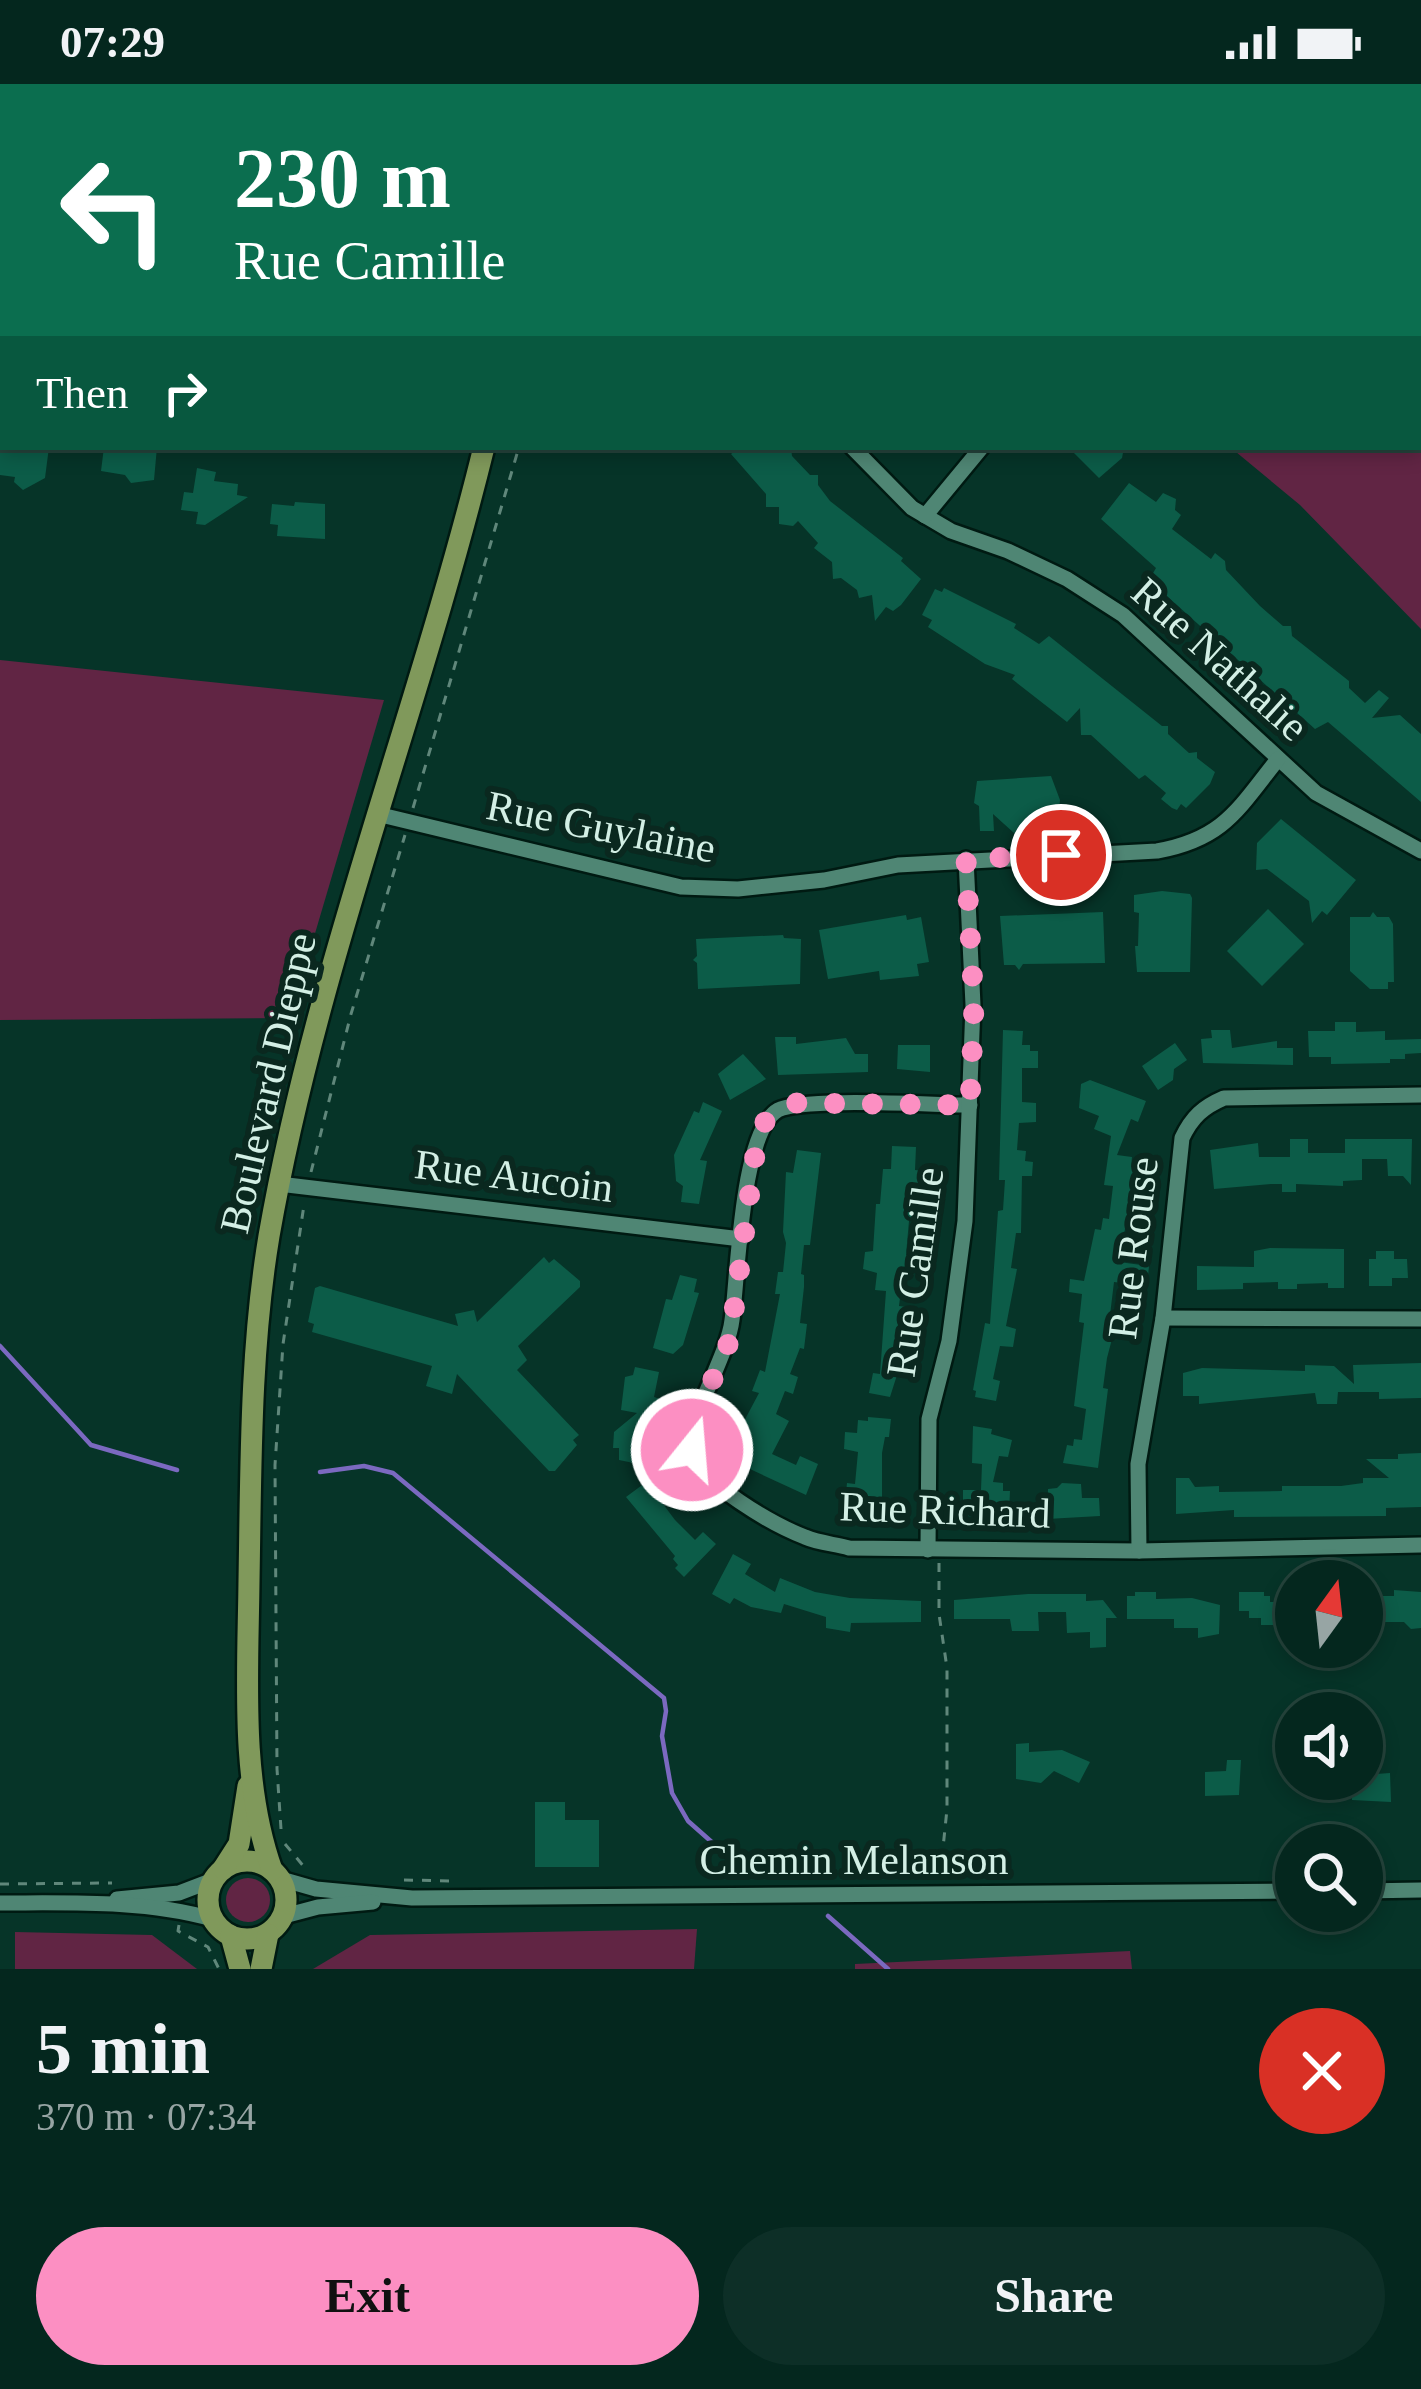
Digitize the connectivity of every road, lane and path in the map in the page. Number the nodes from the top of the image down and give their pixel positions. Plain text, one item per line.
1 (483, 450) edge
2 (518, 450) edge
3 (855, 450) edge
4 (980, 450) edge
5 (925, 516) junction
6 (1278, 759) junction
7 (377, 814) junction
8 (410, 818) dead end
9 (403, 843) dead end
10 (1421, 850) edge
11 (966, 859) junction
12 (1421, 1095) edge
13 (970, 1105) junction
14 (309, 1178) dead end
15 (279, 1184) junction
16 (304, 1205) dead end
17 (741, 1239) junction
18 (1163, 1318) junction
19 (1421, 1319) edge
20 (1421, 1545) edge
21 (933, 1550) junction
22 (1139, 1551) junction
23 (251, 1755) junction
24 (318, 1873) dead end
25 (218, 1875) junction
26 (277, 1875) junction
27 (391, 1880) dead end
28 (459, 1881) dead end
29 (131, 1882) dead end
30 (0, 1884) edge
31 (1421, 1890) edge
32 (1383, 1891) edge
33 (1275, 1892) edge
34 (938, 1897) junction
35 (412, 1898) junction
36 (0, 1903) edge
37 (74, 1903) junction
38 (284, 1916) junction
39 (212, 1919) junction
40 (178, 1931) dead end
41 (268, 1934) junction
42 (231, 1936) junction
43 (219, 1969) edge
44 (240, 1969) edge
45 (261, 1969) edge

1 - 7 main road, Boulevard Dieppe
2 - 8 path
3 - 5 street, Rue Nathalie
4 - 5 street
5 - 6 street, Rue Nathalie
6 - 10 street, Rue Nathalie
6 - 11 street, Rue Guylaine
7 - 11 street, Rue Guylaine
7 - 15 main road, Boulevard Dieppe
9 - 14 path
11 - 13 street, Rue Camille
12 - 18 street, Rue Rouse
13 - 17 street, Rue Richard
13 - 21 street, Rue Camille
15 - 17 street, Rue Aucoin
15 - 23 main road, Boulevard Dieppe
16 - 24 path
17 - 21 street, Rue Richard
18 - 19 street
18 - 22 street, Rue Rouse
20 - 22 street, Rue Richard
21 - 22 street, Rue Richard
21 - 34 path
23 - 25 main road
23 - 26 main road
25 - 26 main road
25 - 37 street
25 - 39 main road
26 - 35 street
26 - 38 main road
27 - 28 path
29 - 30 path
31 - 32 street
33 - 34 street, Chemin Melanson
34 - 35 street, Chemin Melanson
35 - 38 street
36 - 37 street
37 - 39 street
38 - 41 main road
39 - 42 main road
40 - 43 path
41 - 42 main road
41 - 45 main road
42 - 44 main road

